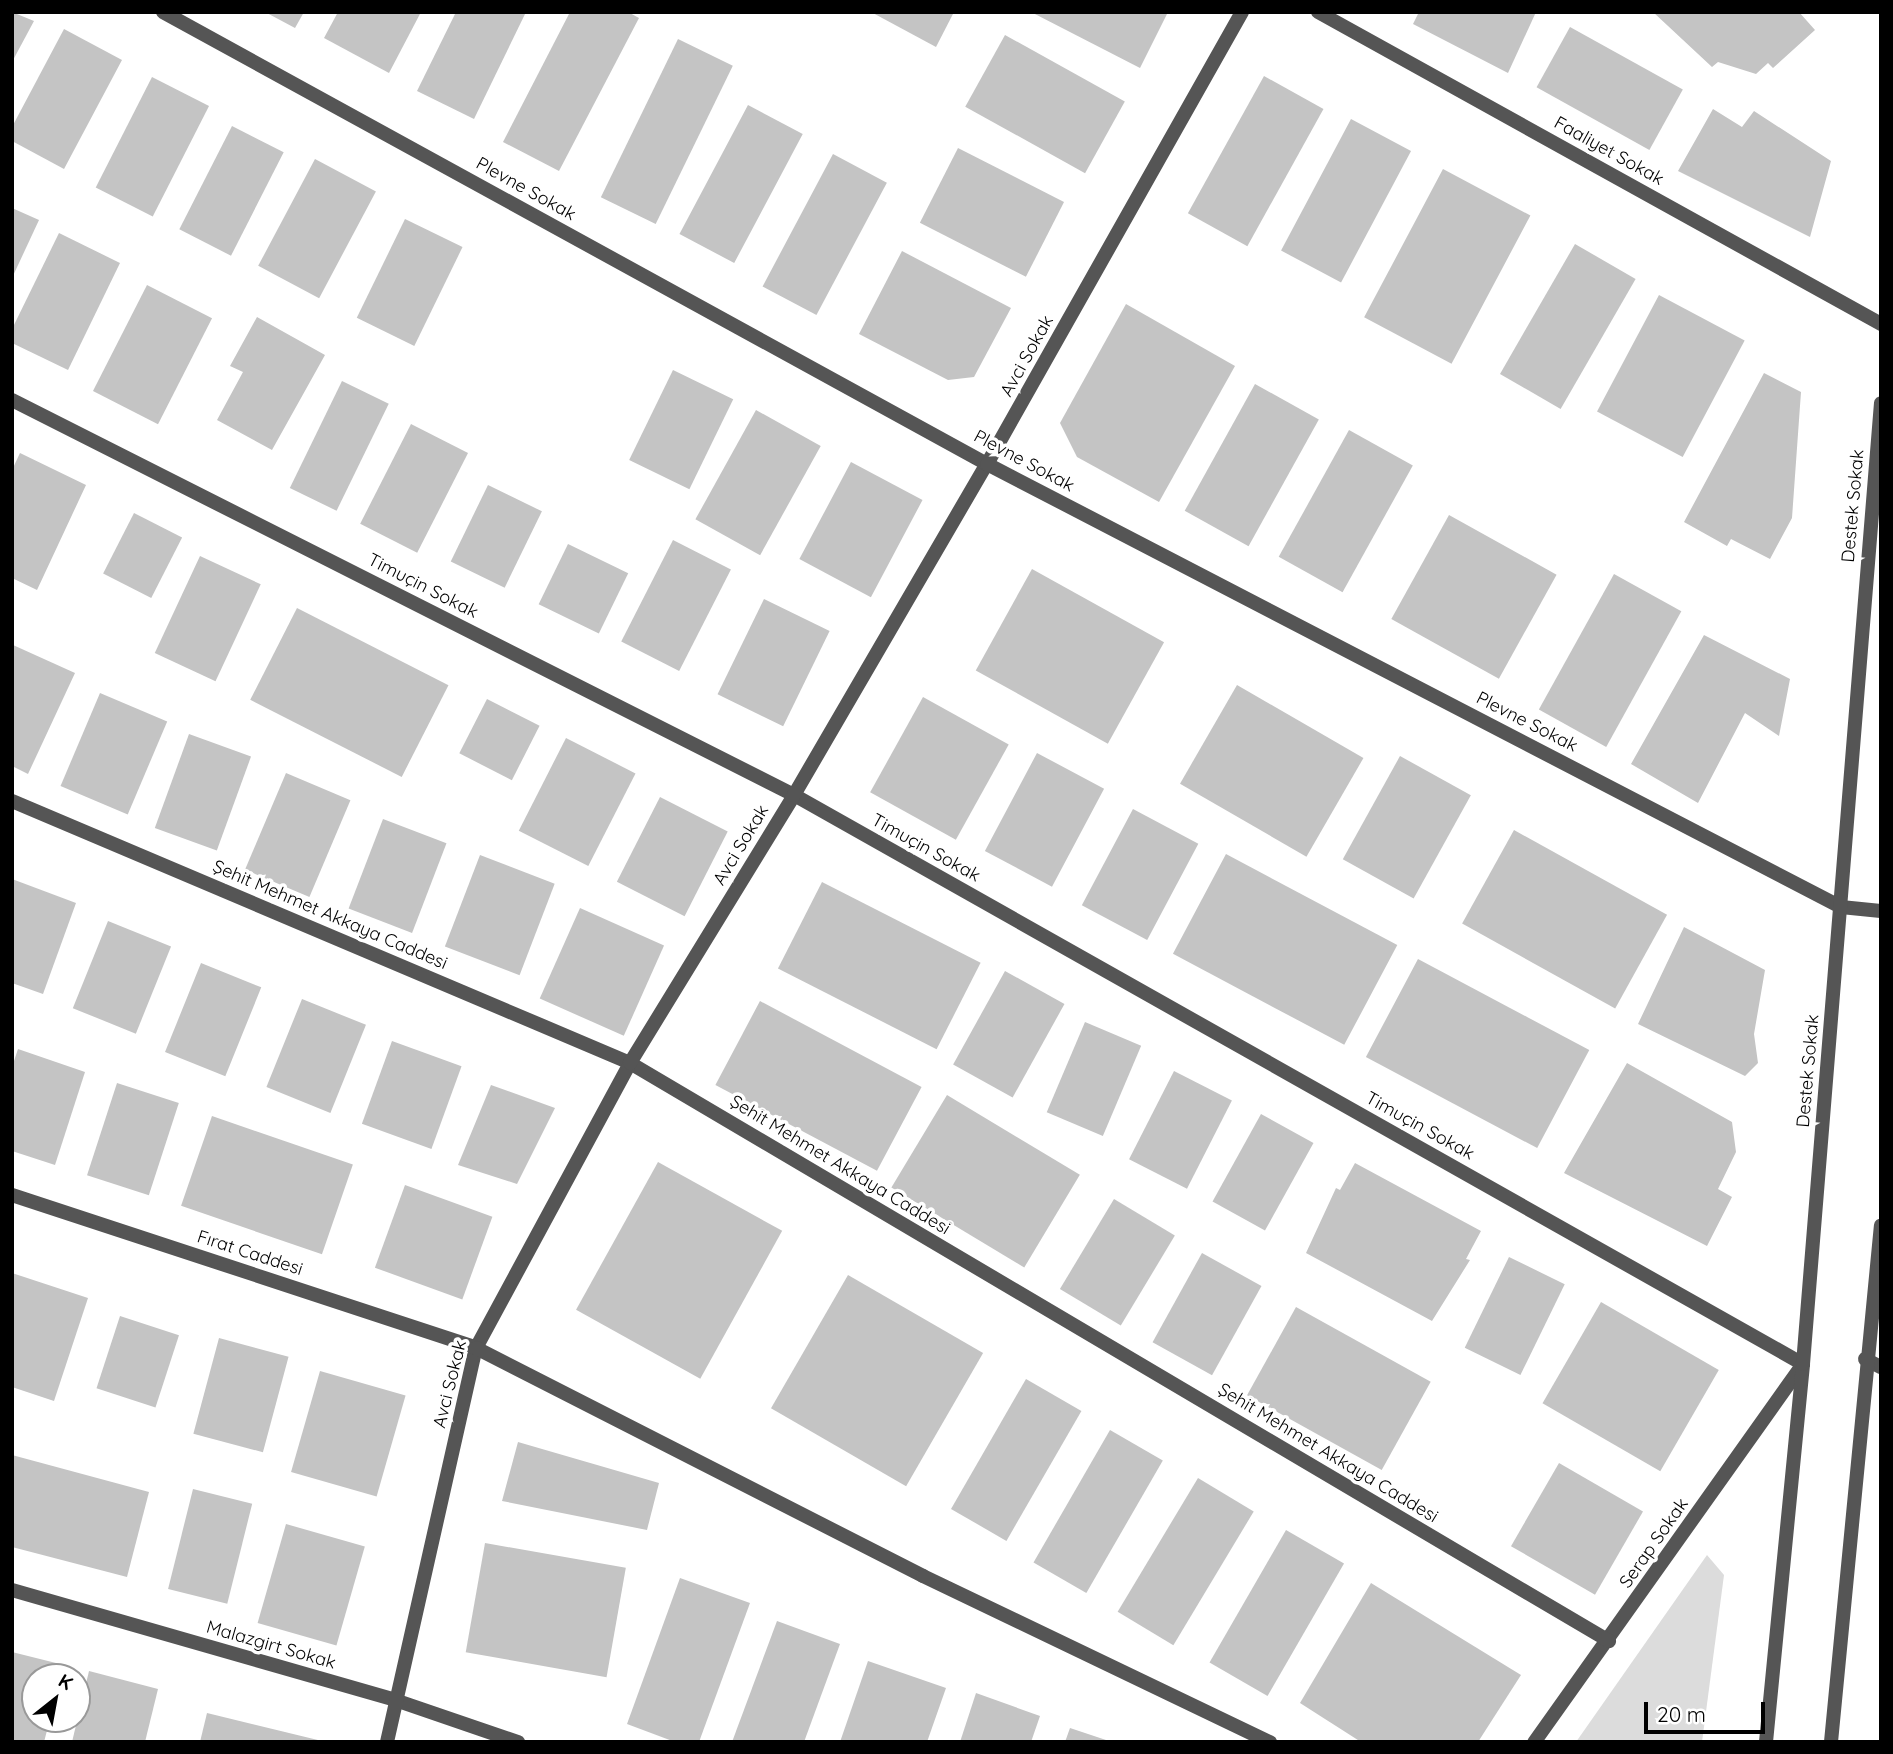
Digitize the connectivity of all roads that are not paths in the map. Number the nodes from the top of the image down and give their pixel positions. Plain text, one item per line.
1 (163, 12) edge
2 (1242, 12) edge
3 (1318, 12) edge
4 (1881, 324) edge
5 (12, 400) edge
6 (1881, 403) edge
7 (988, 464) junction
8 (794, 795) junction
9 (12, 801) edge
10 (1841, 907) junction
11 (1881, 911) edge
12 (630, 1063) junction
13 (12, 1195) edge
14 (1881, 1225) edge
15 (476, 1348) junction
16 (1866, 1359) junction
17 (1803, 1364) junction
18 (1881, 1367) edge
19 (12, 1590) edge
20 (1609, 1641) junction
21 (398, 1701) junction
22 (387, 1742) edge
23 (518, 1742) edge
24 (1270, 1742) edge
25 (1534, 1742) edge
26 (1766, 1742) edge
27 (1831, 1742) edge

1 - 7 street, Plevne Sokak
2 - 7 street, Avci Sokak
3 - 4 street, Faaliyet Sokak
5 - 8 street, Timuçin Sokak
6 - 10 street, Destek Sokak
7 - 8 street, Avci Sokak
7 - 10 street, Plevne Sokak
8 - 12 street, Avci Sokak
8 - 17 street, Timuçin Sokak
9 - 12 street, Şehit Mehmet Akkaya Caddesi
10 - 11 street, Plevne Sokak
10 - 17 street, Destek Sokak
12 - 15 street, Avci Sokak
12 - 20 street, Şehit Mehmet Akkaya Caddesi
13 - 15 street, Fırat Caddesi
14 - 16 street
15 - 21 street, Avci Sokak
15 - 24 street, Fırat Caddesi
16 - 18 street
16 - 27 street
17 - 20 street, Serap Sokak
17 - 26 street, Destek Sokak
19 - 21 street, Malazgirt Sokak
20 - 25 street, Serap Sokak
21 - 22 street, Avci Sokak
21 - 23 street, Malazgirt Sokak

